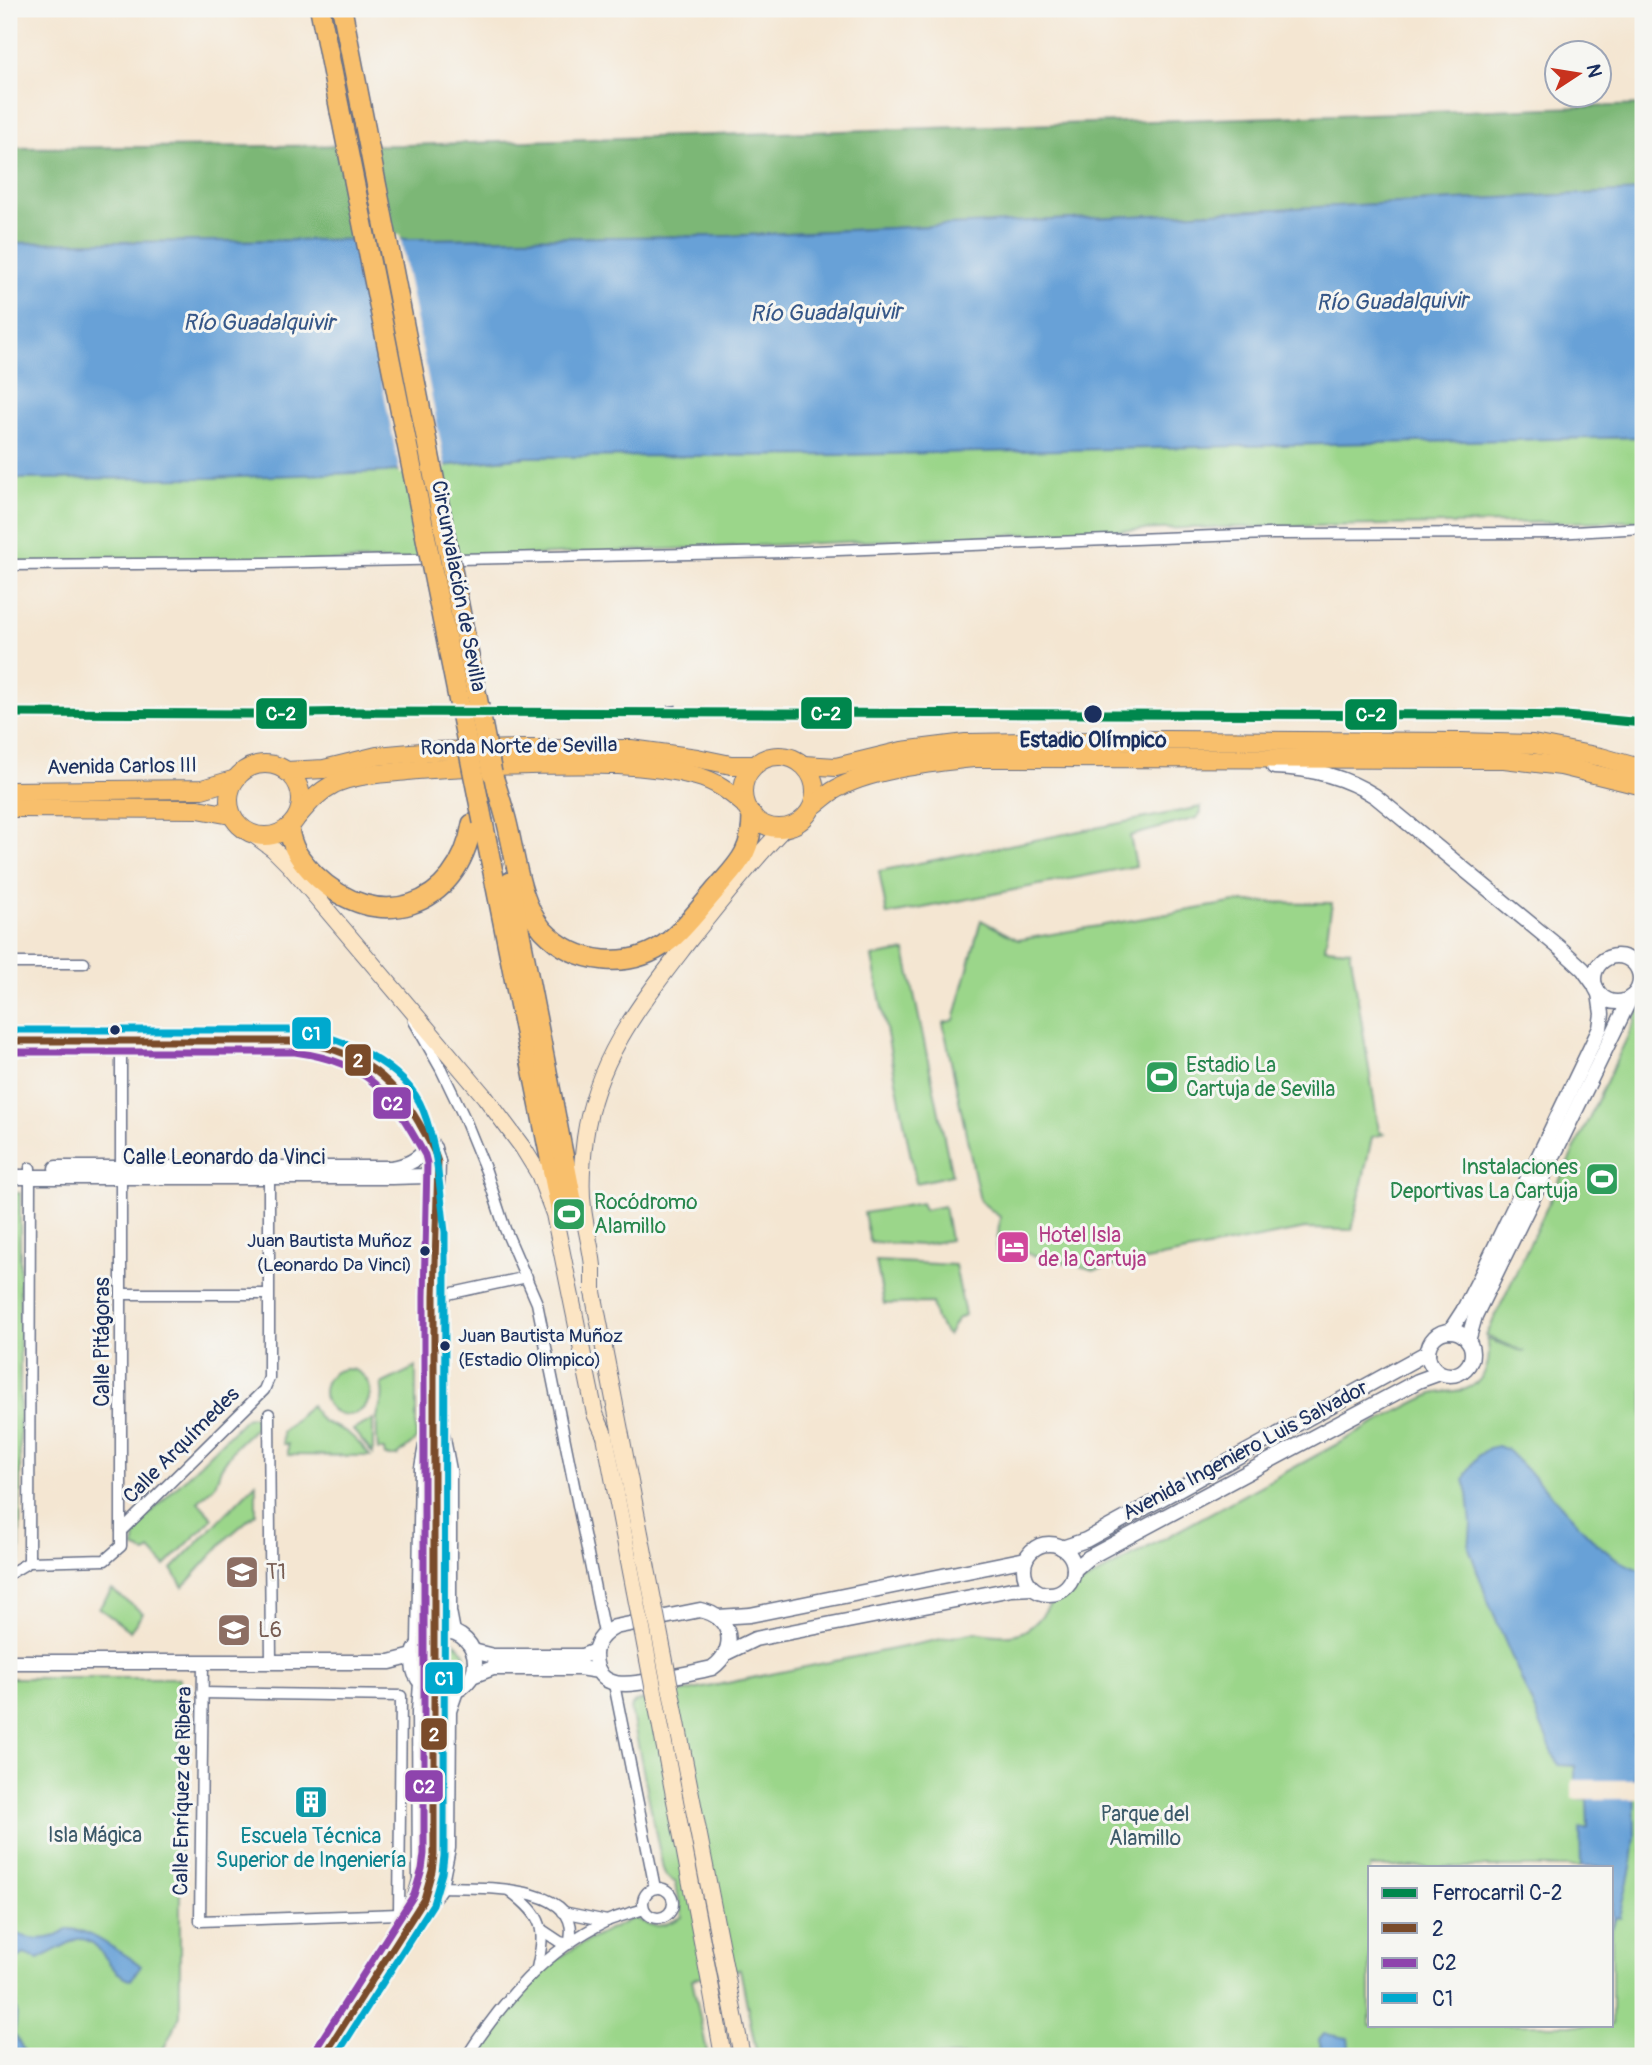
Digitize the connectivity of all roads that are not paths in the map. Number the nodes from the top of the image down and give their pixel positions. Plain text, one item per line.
1 (320, 9) edge
2 (342, 9) edge
3 (1643, 528) edge
4 (9, 565) edge
5 (1168, 757) junction
6 (754, 765) junction
7 (804, 765) junction
8 (1599, 765) junction
9 (1643, 769) edge
10 (286, 771) junction
11 (1623, 771) junction
12 (236, 779) junction
13 (1643, 786) edge
14 (9, 790) edge
15 (813, 806) junction
16 (9, 808) edge
17 (749, 811) junction
18 (232, 815) junction
19 (490, 820) junction
20 (293, 822) junction
21 (785, 828) junction
22 (254, 835) junction
23 (9, 963) edge
24 (84, 963) dead end
25 (1597, 990) junction
26 (1638, 990) edge
27 (398, 993) junction
28 (9, 1041) edge
29 (121, 1041) junction
30 (430, 1162) junction
31 (9, 1168) edge
32 (30, 1173) junction
33 (121, 1173) junction
34 (269, 1173) junction
35 (9, 1177) edge
36 (568, 1212) junction
37 (527, 1277) junction
38 (121, 1294) junction
39 (268, 1294) junction
40 (434, 1297) junction
41 (1450, 1331) junction
42 (1468, 1341) junction
43 (1428, 1352) junction
44 (1440, 1373) junction
45 (435, 1397) junction
46 (269, 1414) dead end
47 (121, 1531) junction
48 (1062, 1548) junction
49 (1026, 1559) junction
50 (29, 1562) junction
51 (1074, 1570) junction
52 (9, 1574) edge
53 (1032, 1588) junction
54 (433, 1606) tunnel mouth
55 (718, 1617) junction
56 (453, 1632) junction
57 (604, 1633) junction
58 (416, 1649) junction
59 (473, 1651) junction
60 (595, 1651) junction
61 (726, 1653) junction
62 (271, 1661) junction
63 (9, 1662) edge
64 (203, 1662) junction
65 (599, 1671) junction
66 (472, 1676) junction
67 (421, 1682) junction
68 (614, 1684) junction
69 (456, 1691) junction
70 (202, 1693) junction
71 (433, 1727) tunnel mouth
72 (440, 1887) junction
73 (655, 1888) junction
74 (508, 1890) junction
75 (552, 1903) junction
76 (644, 1909) junction
77 (562, 1912) junction
78 (408, 1916) junction
79 (607, 1921) junction
80 (541, 1926) junction
81 (569, 1944) junction
82 (537, 1968) junction
83 (324, 2056) edge
84 (467, 2056) edge
85 (723, 2056) edge
86 (743, 2056) edge

1 - 19 highway, Circunvalación de Sevilla, bridge
2 - 19 highway, Circunvalación de Sevilla, bridge
3 - 4 street
5 - 8 main road, Ronda Norte de Sevilla
5 - 15 main road, Ronda Norte de Sevilla
5 - 25 street
6 - 7 main road, Ronda Norte de Sevilla
6 - 10 main road, Ronda Norte de Sevilla
6 - 17 main road
7 - 8 main road, Ronda Norte de Sevilla
7 - 15 main road
8 - 11 main road, Ronda Norte de Sevilla
9 - 11 main road, Ronda Norte de Sevilla
10 - 12 main road, Ronda Norte de Sevilla
10 - 20 main road
11 - 13 main road, Ronda Norte de Sevilla
12 - 14 main road, Avenida Carlos III
12 - 18 main road
15 - 21 main road, Ronda Norte de Sevilla
16 - 18 main road, Avenida Carlos III
17 - 19 highway
17 - 20 main road, Ronda Norte de Sevilla
17 - 21 main road, Ronda Norte de Sevilla
18 - 22 main road
19 - 20 highway
19 - 36 highway, Circunvalación de Sevilla
20 - 22 main road
21 - 36 main road
22 - 27 main road
23 - 24 street
25 - 26 street
25 - 26 street
25 - 41 street
26 - 42 street
27 - 36 main road
27 - 37 street
28 - 29 street
29 - 30 street
29 - 33 street, Calle Pitágoras
30 - 34 street, Calle Leonardo da Vinci
30 - 34 street, Calle Leonardo da Vinci
30 - 40 street
31 - 32 street, Calle Leonardo da Vinci
32 - 33 street, Calle Leonardo da Vinci
32 - 35 street, Calle Leonardo da Vinci
32 - 50 street
33 - 34 street, Calle Leonardo da Vinci
33 - 38 street, Calle Pitágoras
34 - 39 street
36 - 85 main road, bridge
36 - 86 main road, bridge
37 - 40 street
37 - 57 street
38 - 39 street
38 - 47 street, Calle Pitágoras
39 - 47 street, Calle Arquímedes
40 - 45 street
41 - 42 street
41 - 43 street
42 - 44 street
43 - 44 street
43 - 48 street, Avenida Ingeniero Luis Salvador
44 - 51 street, Avenida Ingeniero Luis Salvador
45 - 54 street
45 - 56 street
45 - 58 street
46 - 62 street
47 - 50 street, Calle Pitágoras
48 - 49 street
48 - 51 street
49 - 53 street
49 - 55 street
50 - 52 street
51 - 53 street
53 - 61 street
55 - 57 street
55 - 61 street
56 - 58 street
56 - 59 street
57 - 60 street
58 - 62 street
58 - 67 street
59 - 60 street
59 - 66 street
60 - 65 street
61 - 68 street
62 - 64 street
63 - 64 street
64 - 70 street, Calle Enríquez de Ribera
65 - 66 street
65 - 68 street
66 - 69 street
67 - 69 street
67 - 78 street
68 - 73 street
69 - 72 street
70 - 78 street
70 - 78 street, Calle Enríquez de Ribera
71 - 78 street
72 - 74 street
72 - 78 street
73 - 76 street
73 - 76 street
74 - 75 street
74 - 80 street
75 - 77 street
75 - 80 street
76 - 79 street
77 - 79 street
77 - 81 street
78 - 83 street
79 - 81 street
80 - 81 street
80 - 82 street
81 - 82 street
82 - 84 street

